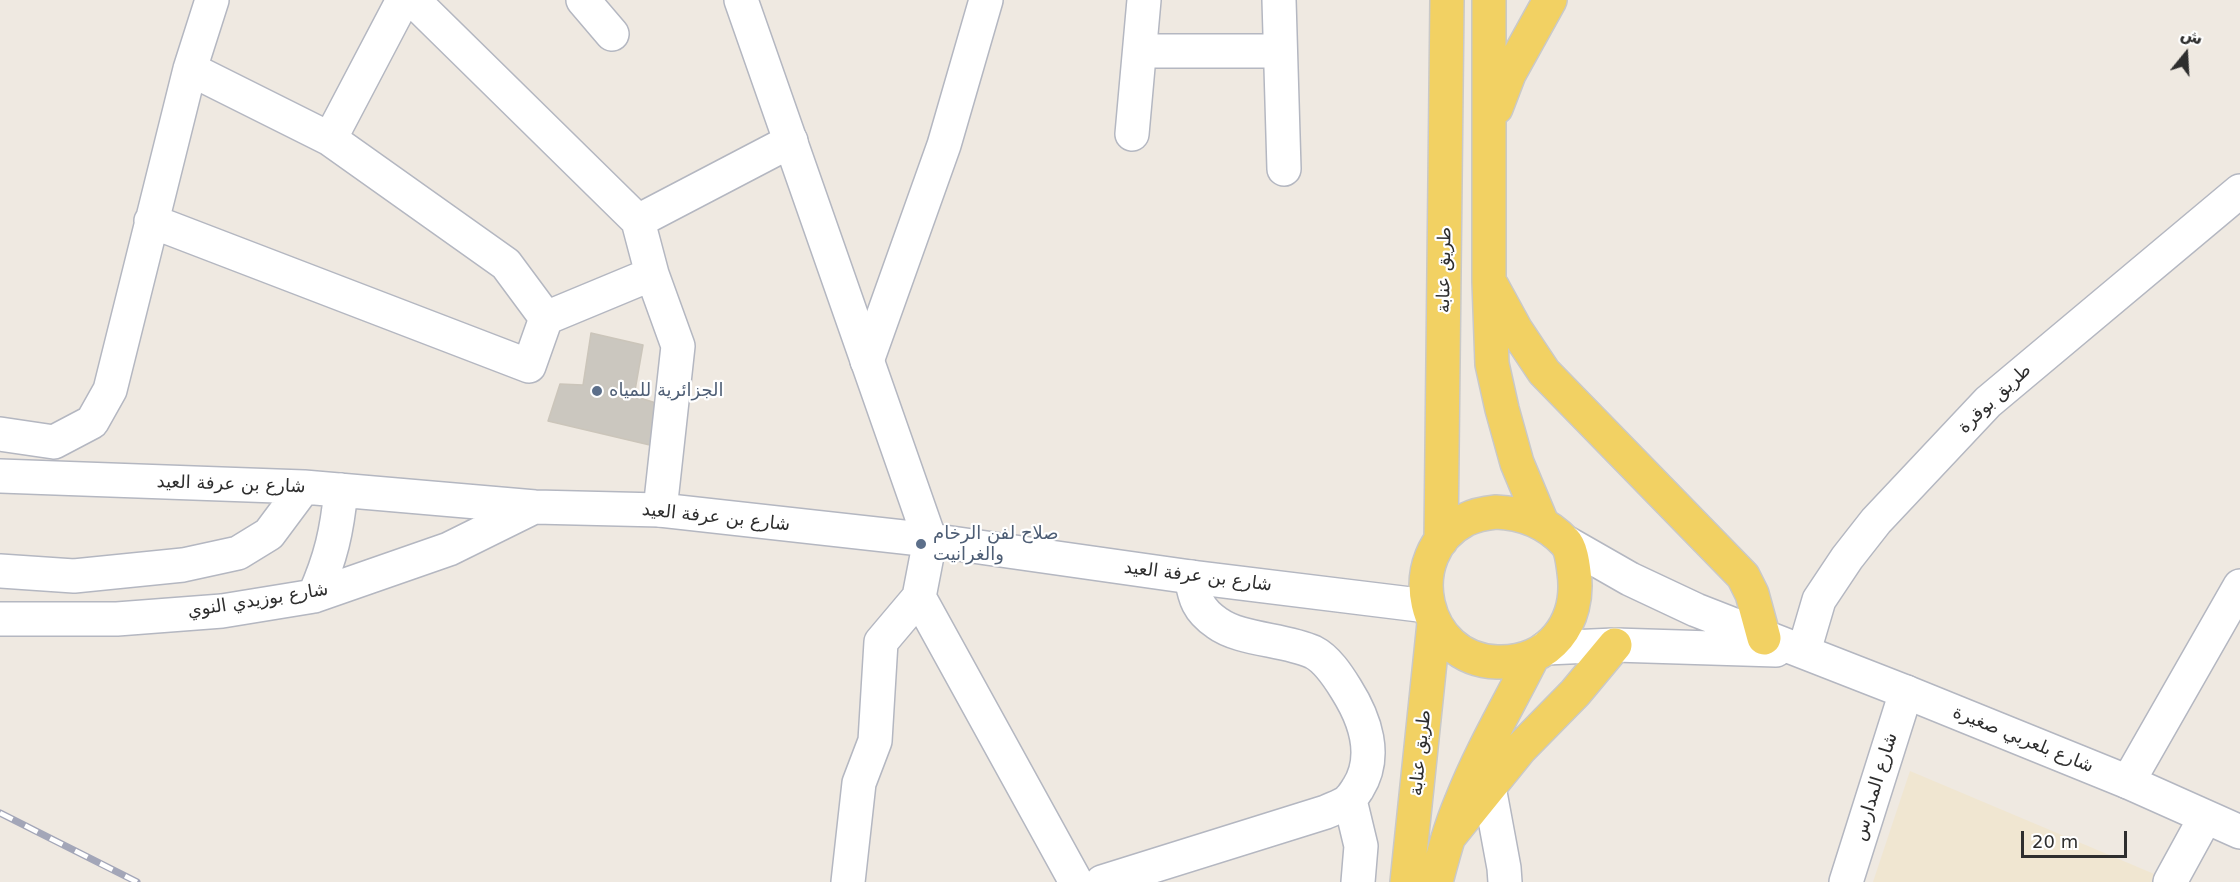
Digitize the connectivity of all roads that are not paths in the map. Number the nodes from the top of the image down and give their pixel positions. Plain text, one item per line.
1 (212, 0) edge
2 (403, 0) edge
3 (413, 0) edge
4 (583, 0) edge
5 (741, 0) edge
6 (986, 0) edge
7 (1144, 0) edge
8 (1279, 0) edge
9 (1447, 0) edge
10 (1489, 0) edge
11 (1550, 0) edge
12 (612, 34) dead end
13 (1140, 51) junction
14 (1279, 51) junction
15 (190, 69) junction
16 (1490, 124) junction
17 (1132, 134) dead end
18 (330, 139) junction
19 (791, 141) junction
20 (1284, 169) dead end
21 (2240, 191) edge
22 (151, 221) junction
23 (638, 221) junction
24 (652, 274) junction
25 (1490, 282) junction
26 (546, 318) junction
27 (867, 361) junction
28 (0, 434) edge
29 (0, 476) edge
30 (304, 488) junction
31 (341, 490) junction
32 (535, 507) junction
33 (660, 510) junction
34 (1554, 533) junction
35 (930, 540) junction
36 (1441, 541) junction
37 (0, 571) edge
38 (1191, 577) junction
39 (2240, 586) edge
40 (314, 596) junction
41 (919, 597) junction
42 (1431, 614) junction
43 (0, 619) edge
44 (1764, 638) junction
45 (1616, 645) junction
46 (1804, 651) junction
47 (1540, 652) junction
48 (1906, 692) junction
49 (2128, 782) junction
50 (1489, 787) junction
51 (1350, 800) junction
52 (2205, 818) junction
53 (2240, 832) edge
54 (1448, 838) junction
55 (848, 882) edge
56 (1076, 882) edge
57 (1102, 882) edge
58 (1358, 882) edge
59 (1407, 882) edge
60 (1436, 882) edge
61 (1505, 882) edge
62 (1846, 882) edge
63 (2170, 882) edge

1 - 15 street
2 - 18 street
3 - 23 street
4 - 12 street
5 - 19 street
6 - 27 street
7 - 13 street
8 - 14 street
9 - 36 main road, طريق عنابة
10 - 16 main road
11 - 16 main road
13 - 14 street
13 - 17 street
14 - 20 street
15 - 18 street
15 - 22 street
16 - 25 main road
18 - 26 street
19 - 23 street
19 - 27 street
21 - 46 street, طريق بوقرة
22 - 26 street
22 - 28 street
23 - 24 street
24 - 26 street
24 - 33 street
25 - 34 main road
25 - 44 main road
27 - 35 street
29 - 30 street, شارع بن عرفة العيد
30 - 31 street, شارع بن عرفة العيد
30 - 37 street
31 - 32 street, شارع بن عرفة العيد
31 - 40 street
32 - 33 street, شارع بن عرفة العيد
32 - 40 street, شارع بوزيدي النوي
33 - 35 street, شارع بن عرفة العيد
34 - 36 main road
34 - 44 street, شارع بلعربي صغيرة
34 - 47 main road
35 - 38 street, شارع بن عرفة العيد
35 - 41 street
36 - 42 main road
38 - 42 street, شارع بن عرفة العيد
38 - 51 street
39 - 49 street
40 - 43 street, شارع بوزيدي النوي
41 - 55 street
41 - 56 street
42 - 47 main road
42 - 59 main road, طريق عنابة
44 - 46 street, شارع بلعربي صغيرة
45 - 46 street, شارع بلعربي صغيرة
45 - 47 street, شارع بلعربي صغيرة
45 - 50 main road
46 - 48 street, شارع بلعربي صغيرة
47 - 54 main road
48 - 49 street, شارع بلعربي صغيرة
48 - 62 street, شارع المدارس
49 - 52 street, شارع بلعربي صغيرة
50 - 54 main road
50 - 61 street
51 - 57 street
51 - 58 street
52 - 53 street, شارع بلعربي صغيرة
52 - 63 street
54 - 60 main road

